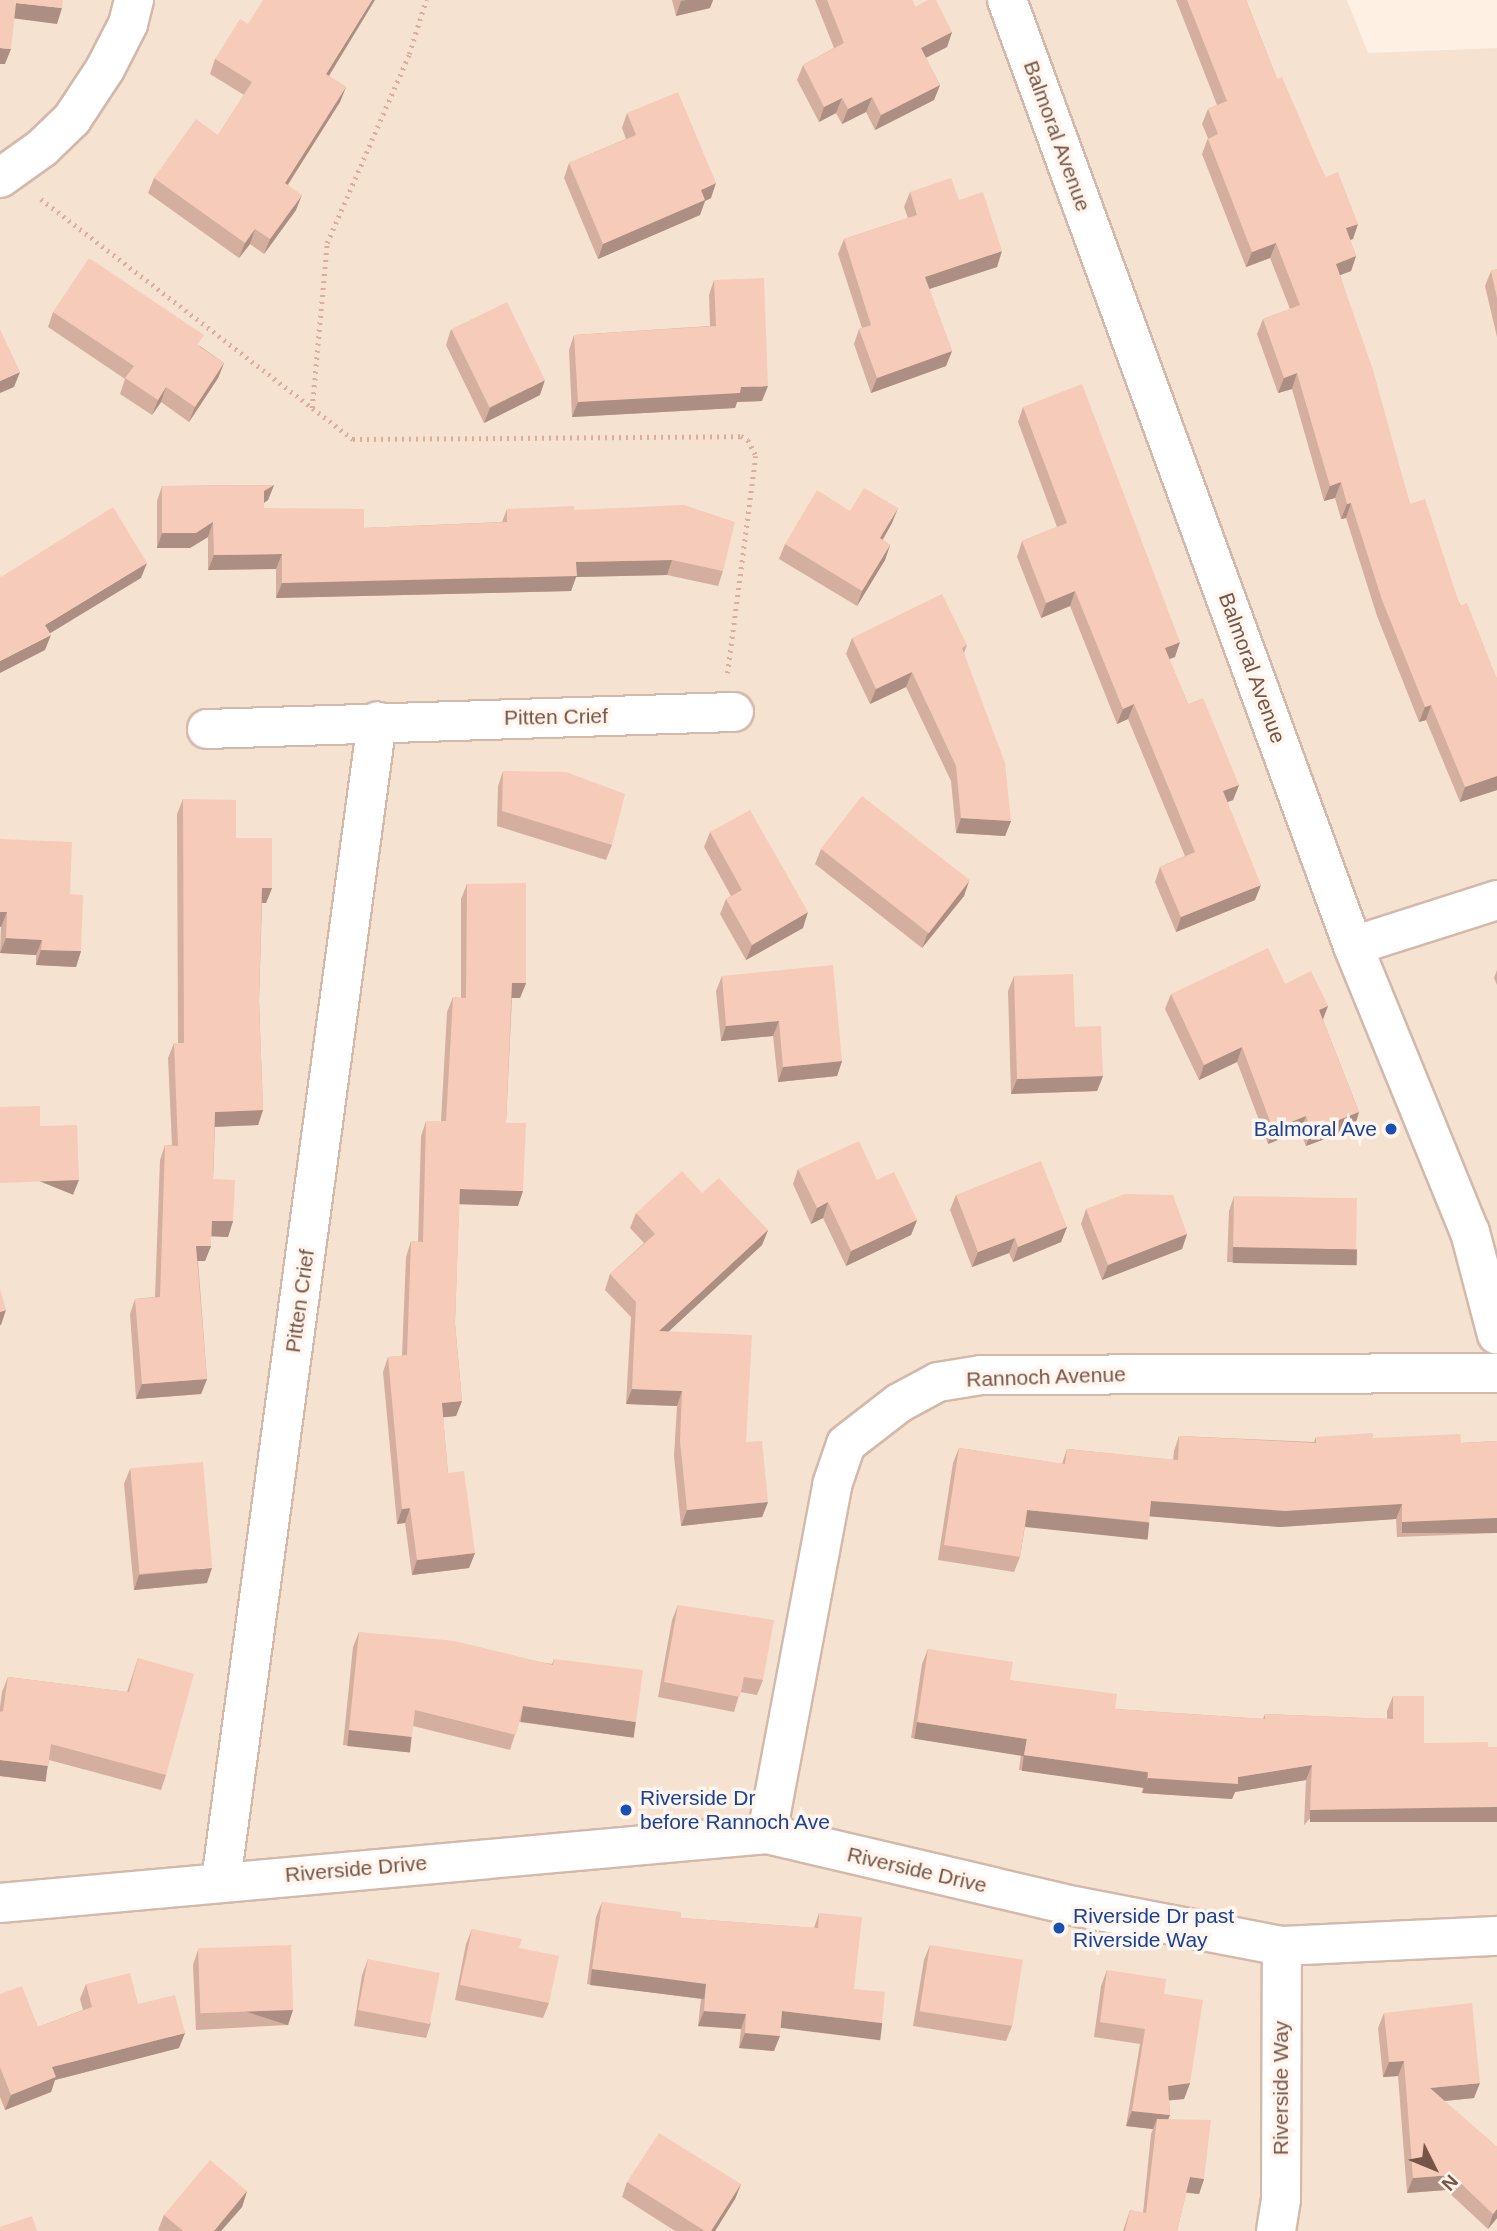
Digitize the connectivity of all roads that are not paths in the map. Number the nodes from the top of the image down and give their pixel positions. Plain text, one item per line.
1 (134, 0) edge
2 (1007, 0) edge
3 (7, 174) edge
4 (734, 712) road end
5 (377, 721) junction
6 (207, 729) dead end
7 (1497, 900) edge
8 (1353, 946) junction
9 (1497, 1335) edge
10 (1497, 1373) edge
11 (767, 1834) junction
12 (220, 1881) junction
13 (0, 1903) edge
14 (1497, 1936) edge
15 (1282, 1946) junction
16 (1276, 2231) edge

1 - 3 street
2 - 8 street, Balmoral Avenue
4 - 5 street, Pitten Crief
5 - 6 street, Pitten Crief
5 - 12 street, Pitten Crief
7 - 8 street
8 - 9 street, Balmoral Avenue
10 - 11 street, Rannoch Avenue
11 - 12 street, Riverside Drive
11 - 15 street, Riverside Drive
12 - 13 street, Riverside Drive
14 - 15 street, Riverside Drive
15 - 16 street, Riverside Way

